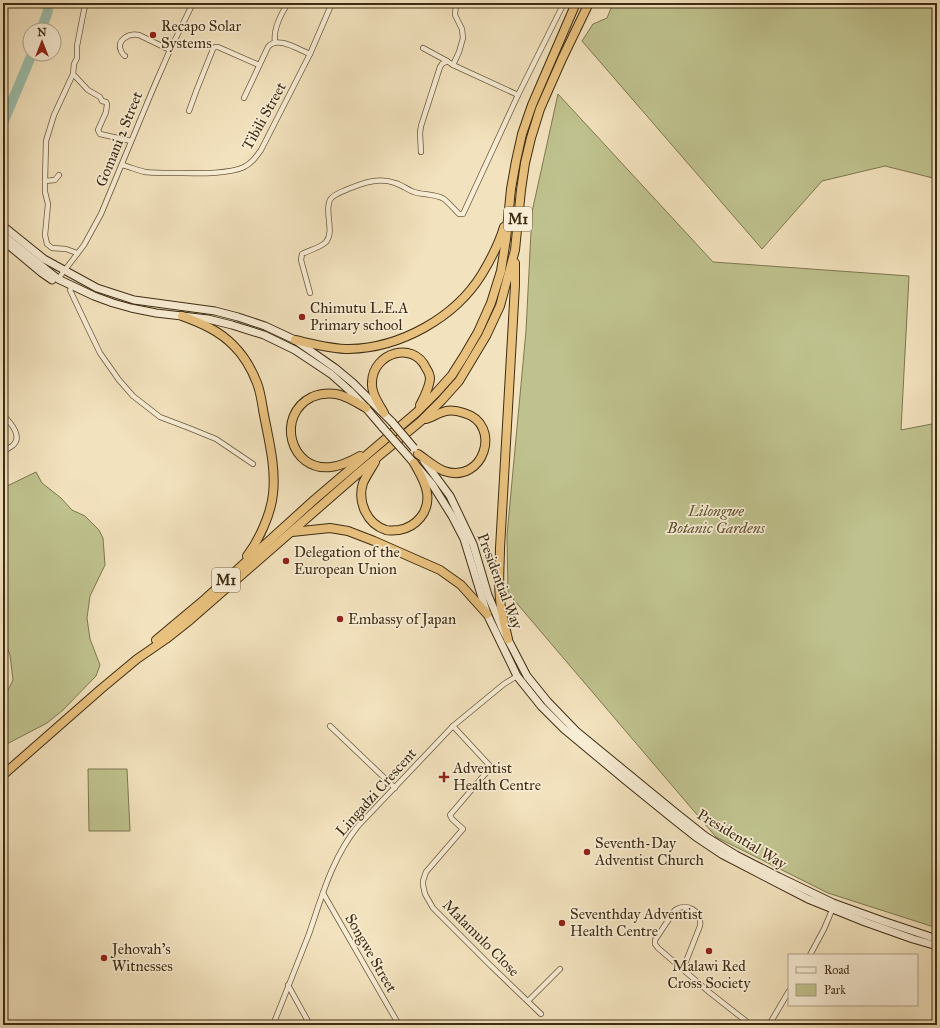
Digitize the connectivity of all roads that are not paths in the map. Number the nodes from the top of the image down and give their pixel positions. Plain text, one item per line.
1 (86, 3) edge
2 (193, 3) edge
3 (288, 3) edge
4 (332, 3) edge
5 (456, 3) edge
6 (564, 3) edge
7 (576, 3) edge
8 (589, 3) edge
9 (275, 42) junction
10 (423, 48) dead end
11 (170, 50) junction
12 (310, 54) junction
13 (124, 56) dead end
14 (447, 60) junction
15 (259, 65) junction
16 (453, 65) junction
17 (73, 74) junction
18 (518, 95) junction
19 (244, 98) dead end
20 (189, 111) dead end
21 (131, 141) junction
22 (421, 152) dead end
23 (122, 165) junction
24 (58, 175) dead end
25 (45, 181) junction
26 (508, 215) junction
27 (3, 226) edge
28 (3, 235) edge
29 (3, 240) edge
30 (515, 250) junction
31 (77, 254) junction
32 (64, 271) junction
33 (58, 279) junction
34 (70, 290) junction
35 (310, 293) dead end
36 (156, 313) junction
37 (182, 316) junction
38 (295, 340) junction
39 (366, 408) junction
40 (417, 412) junction
41 (384, 413) junction
42 (3, 415) edge
43 (421, 421) junction
44 (371, 450) junction
45 (3, 451) edge
46 (416, 451) junction
47 (379, 456) junction
48 (414, 463) junction
49 (253, 464) dead end
50 (292, 532) junction
51 (239, 568) junction
52 (487, 614) junction
53 (508, 639) junction
54 (134, 662) junction
55 (517, 676) junction
56 (330, 726) dead end
57 (453, 726) junction
58 (3, 775) edge
59 (395, 788) junction
60 (323, 893) junction
61 (832, 910) junction
62 (937, 939) edge
63 (937, 946) edge
64 (811, 954) edge
65 (683, 968) junction
66 (560, 969) dead end
67 (288, 985) junction
68 (788, 993) edge
69 (528, 1001) junction
70 (542, 1014) dead end
71 (273, 1025) edge
72 (310, 1025) edge
73 (399, 1025) edge
74 (751, 1025) edge
75 (769, 1025) edge

1 - 17 street
2 - 11 street, Gomani 2 Street
3 - 9 street
4 - 12 street, Tibili Street
5 - 16 street
6 - 18 street
7 - 26 highway, M1
8 - 30 highway, M1
9 - 12 street
9 - 15 street
10 - 14 street
11 - 13 street
11 - 21 street, Gomani 2 Street
12 - 23 street, Tibili Street
14 - 16 street
14 - 22 street
15 - 19 street
15 - 20 street
16 - 18 street
17 - 21 street
17 - 25 street
18 - 35 street
21 - 23 street, Gomani 2 Street
23 - 31 street, Gomani 2 Street
24 - 25 street
25 - 31 street
26 - 38 highway
26 - 40 highway, M1
27 - 32 main road, Presidential Way
28 - 33 main road
29 - 34 main road
30 - 43 highway, M1
30 - 53 highway
31 - 32 street, Gomani 2 Street
32 - 33 street, Gomani 2 Street
32 - 38 main road, Presidential Way
33 - 36 main road
34 - 36 main road
34 - 49 street
36 - 37 main road, Presidential Way
37 - 39 main road, Presidential Way
37 - 51 highway
38 - 41 main road, Presidential Way
39 - 44 highway
39 - 48 main road, Presidential Way, bridge
40 - 41 highway
40 - 44 highway, M1
41 - 46 main road, Presidential Way, bridge
42 - 45 street
43 - 46 highway
43 - 47 highway, M1
44 - 51 highway, M1
46 - 53 main road, Presidential Way
47 - 48 highway
47 - 50 highway, M1
48 - 52 main road, Presidential Way
50 - 52 highway
50 - 54 highway, M1
51 - 54 highway, M1
52 - 55 main road, Presidential Way
53 - 62 main road, Presidential Way
54 - 58 highway, M1
55 - 57 street, Lingadzi Crescent
55 - 61 main road, Presidential Way
56 - 59 street
57 - 59 street, Lingadzi Crescent
57 - 69 street, Malamulo Close
59 - 60 street, Lingadzi Crescent
60 - 67 street, Lingadzi Crescent
60 - 73 street, Songwe Street
61 - 63 main road, Presidential Way
61 - 64 street
65 - 65 street
65 - 74 street
66 - 69 street
67 - 71 street, Lingadzi Crescent
67 - 72 street
68 - 75 street
69 - 70 street, Malamulo Close

